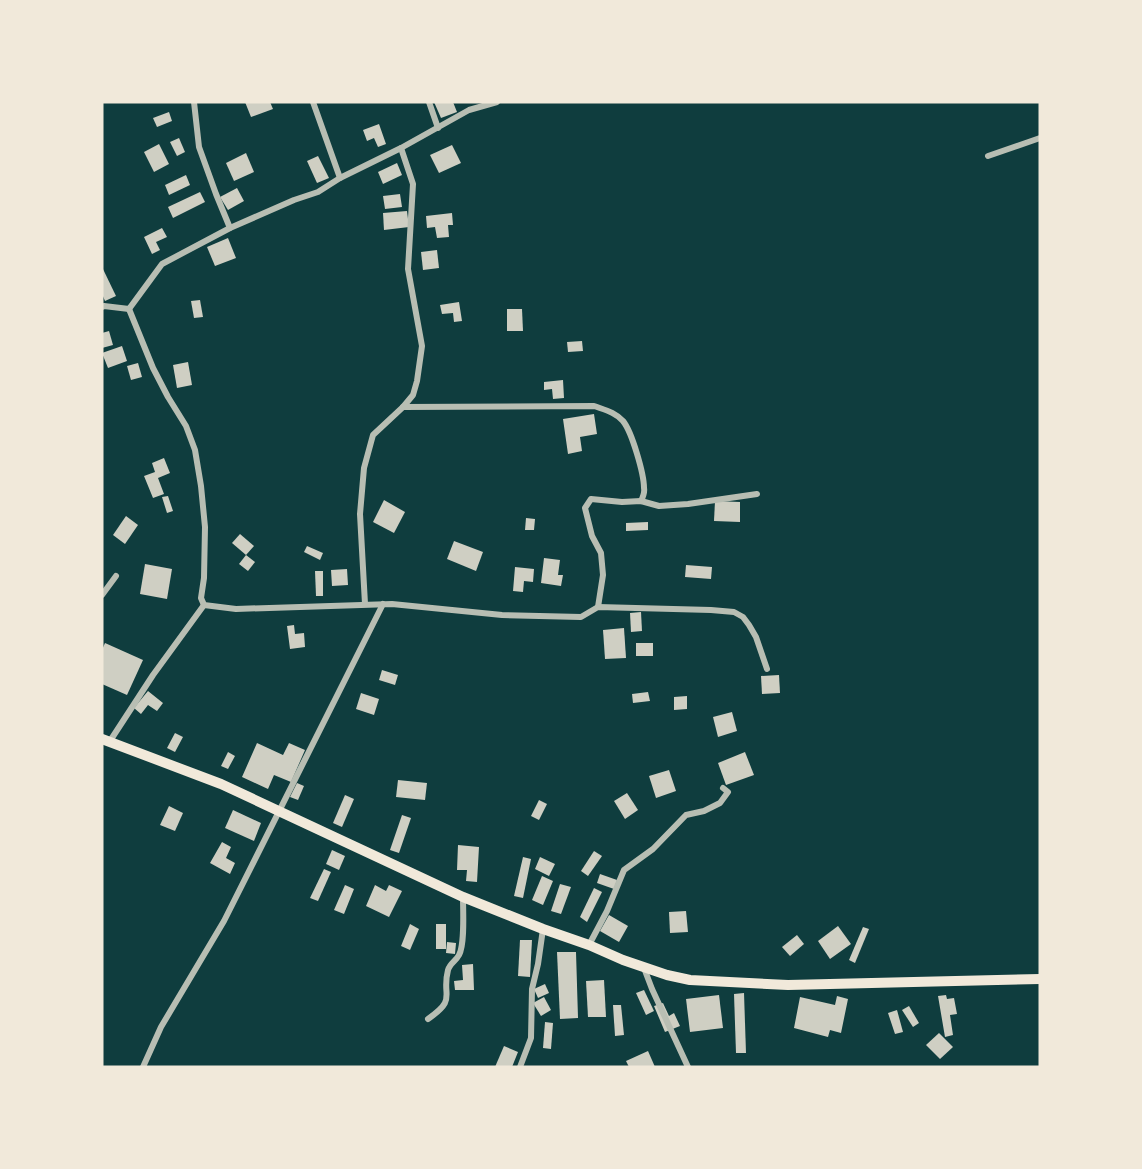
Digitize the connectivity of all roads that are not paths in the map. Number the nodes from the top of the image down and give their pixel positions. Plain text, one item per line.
1 (194, 102) edge
2 (313, 102) edge
3 (429, 102) edge
4 (497, 102) edge
5 (438, 128) junction
6 (1040, 138) edge
7 (401, 148) junction
8 (988, 156) dead end
9 (340, 178) junction
10 (230, 228) junction
11 (103, 305) edge
12 (129, 309) junction
13 (403, 407) junction
14 (757, 494) dead end
15 (641, 501) junction
16 (116, 576) dead end
17 (102, 595) edge
18 (365, 604) junction
19 (383, 604) junction
20 (204, 605) junction
21 (598, 607) junction
22 (767, 669) dead end
23 (106, 740) edge
24 (723, 788) dead end
25 (279, 811) junction
26 (463, 897) junction
27 (543, 929) junction
28 (589, 945) junction
29 (644, 968) junction
30 (1040, 979) edge
31 (428, 1019) dead end
32 (143, 1067) edge
33 (520, 1067) edge
34 (688, 1067) edge

1 - 10 street
2 - 9 street
3 - 5 street
4 - 5 street
5 - 7 street
6 - 8 street
7 - 9 street
7 - 13 street
9 - 10 street
10 - 12 street
11 - 12 street
12 - 20 street
13 - 15 street
13 - 18 street
14 - 15 street
15 - 21 street
16 - 17 street
18 - 19 street
18 - 20 street
19 - 21 street
19 - 25 street
20 - 23 street
21 - 22 street
23 - 25 main road
24 - 28 street
25 - 26 main road
25 - 32 street
26 - 27 main road
26 - 31 street
27 - 28 main road
27 - 33 street
28 - 29 main road
29 - 30 main road
29 - 34 street

